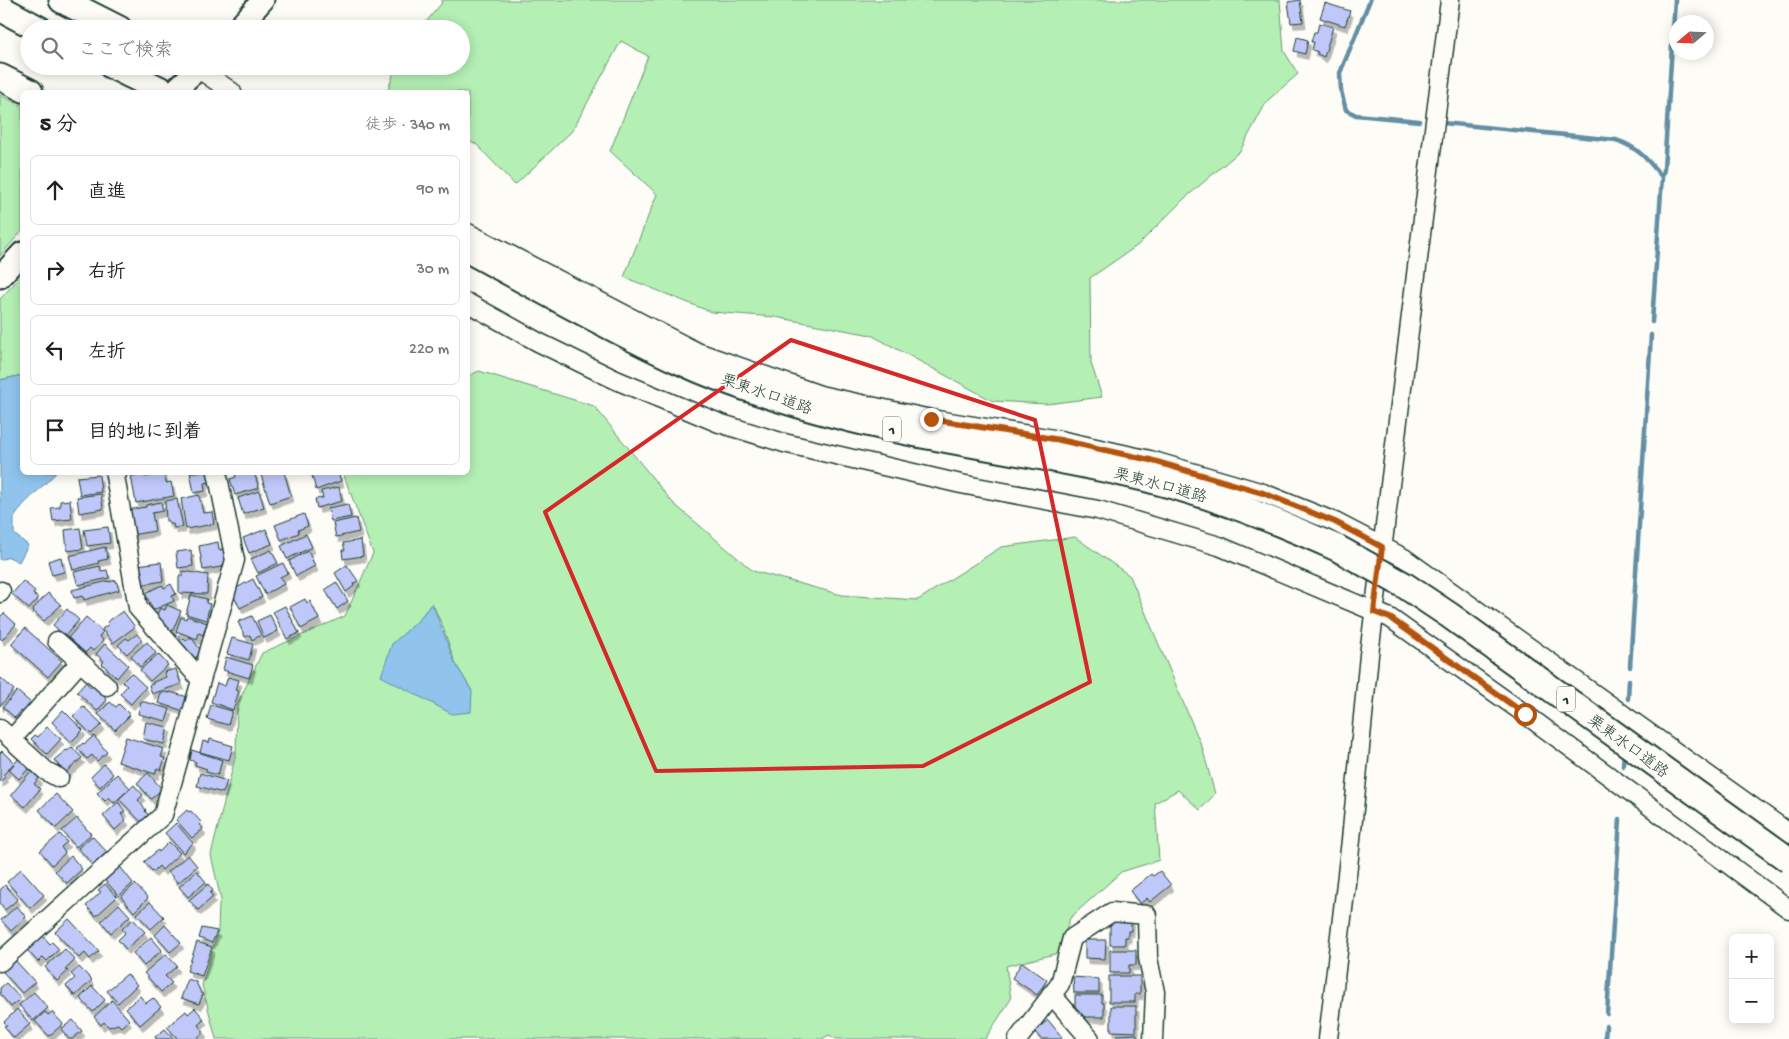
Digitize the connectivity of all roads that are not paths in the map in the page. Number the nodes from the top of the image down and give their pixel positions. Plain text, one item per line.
1 (62, 0) edge
2 (263, 0) edge
3 (1450, 0) edge
4 (0, 8) edge
5 (22, 20) edge
6 (101, 20) edge
7 (245, 20) edge
8 (130, 75) edge
9 (190, 75) edge
10 (209, 75) edge
11 (0, 77) edge
12 (26, 90) edge
13 (161, 90) edge
14 (175, 90) edge
15 (229, 90) edge
16 (470, 234) edge
17 (470, 251) edge
18 (20, 255) edge
19 (0, 277) edge
20 (470, 304) edge
21 (116, 475) edge
22 (217, 475) edge
23 (1382, 547) junction
24 (1374, 612) junction
25 (57, 642) dead end
26 (80, 662) junction
27 (201, 680) junction
28 (107, 686) dead end
29 (6, 734) edge
30 (59, 778) dead end
31 (1789, 833) edge
32 (1789, 860) edge
33 (1789, 910) edge
34 (0, 962) edge
35 (1051, 994) junction
36 (1018, 1039) edge
37 (1090, 1039) edge
38 (1153, 1039) edge
39 (1328, 1039) edge

1 - 6 highway
2 - 7 main road
3 - 23 street
4 - 5 highway
8 - 13 highway
9 - 14 main road
10 - 15 street
11 - 12 highway
16 - 23 street
17 - 32 highway, 栗東水口道路 / 1, bridge
18 - 19 main road
20 - 24 street
21 - 27 street
22 - 27 street
23 - 24 street
23 - 31 street
24 - 33 street
24 - 39 street
25 - 26 street
26 - 28 street
26 - 29 street
27 - 34 street
29 - 30 street
35 - 36 street
35 - 37 street
35 - 38 street

